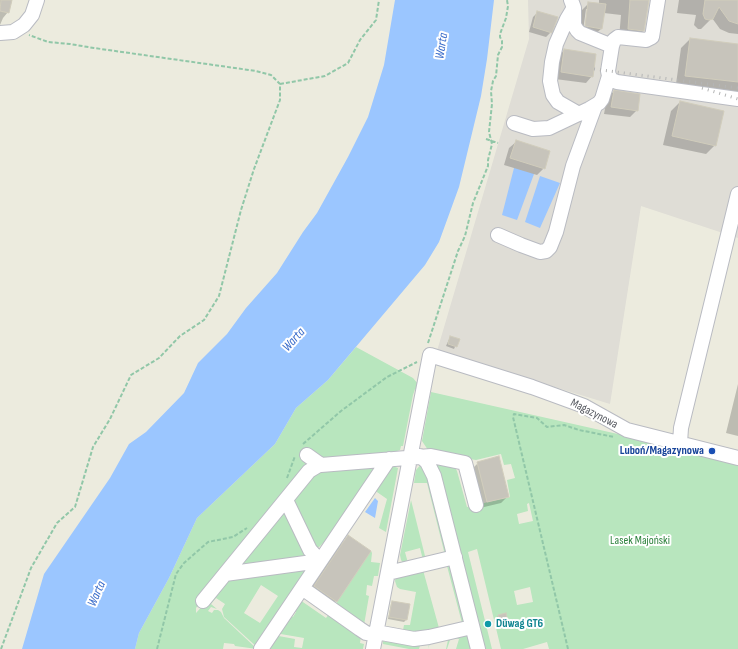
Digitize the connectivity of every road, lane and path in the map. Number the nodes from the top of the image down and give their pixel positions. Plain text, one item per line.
1 (37, 0) edge
2 (379, 0) edge
3 (507, 0) edge
4 (658, 0) edge
5 (573, 4) edge
6 (19, 29) junction
7 (0, 34) edge
8 (612, 46) junction
9 (609, 76) junction
10 (280, 84) junction
11 (736, 99) edge
12 (595, 106) junction
13 (578, 114) junction
14 (514, 123) dead end
15 (486, 139) dead end
16 (492, 141) junction
17 (498, 143) dead end
18 (738, 194) edge
19 (498, 235) dead end
20 (430, 355) junction
21 (618, 437) dead end
22 (680, 443) junction
23 (302, 452) junction
24 (415, 456) junction
25 (388, 458) junction
26 (738, 458) edge
27 (319, 464) junction
28 (287, 479) dead end
29 (286, 500) junction
30 (476, 505) dead end
31 (250, 526) dead end
32 (455, 557) junction
33 (320, 561) junction
34 (388, 573) junction
35 (225, 574) junction
36 (302, 588) junction
37 (203, 601) dead end
38 (472, 627) junction
39 (376, 634) junction
40 (1, 649) edge
41 (157, 649) edge
42 (261, 649) edge
43 (373, 649) edge
44 (478, 649) edge
45 (568, 649) edge

1 - 6 street
2 - 10 path
3 - 16 path
4 - 8 street
5 - 8 street
5 - 13 street
6 - 7 street
6 - 10 path
8 - 9 street
9 - 11 street
9 - 12 street
10 - 40 path
12 - 13 street
12 - 19 street
13 - 14 street
15 - 16 path
16 - 17 path
16 - 20 path
18 - 22 street
20 - 22 street, Magazynowa
20 - 23 path
20 - 24 street
21 - 45 path
22 - 26 street, Magazynowa
23 - 27 street
23 - 28 path
24 - 25 street
24 - 30 street
24 - 32 street
24 - 34 street
25 - 27 street
25 - 33 street
27 - 29 street
29 - 33 street
29 - 35 street
31 - 41 path
32 - 34 street
32 - 38 street
33 - 35 street
33 - 36 street
34 - 39 street
35 - 37 street
36 - 39 street
36 - 42 street
38 - 39 street
38 - 44 street
39 - 43 street

